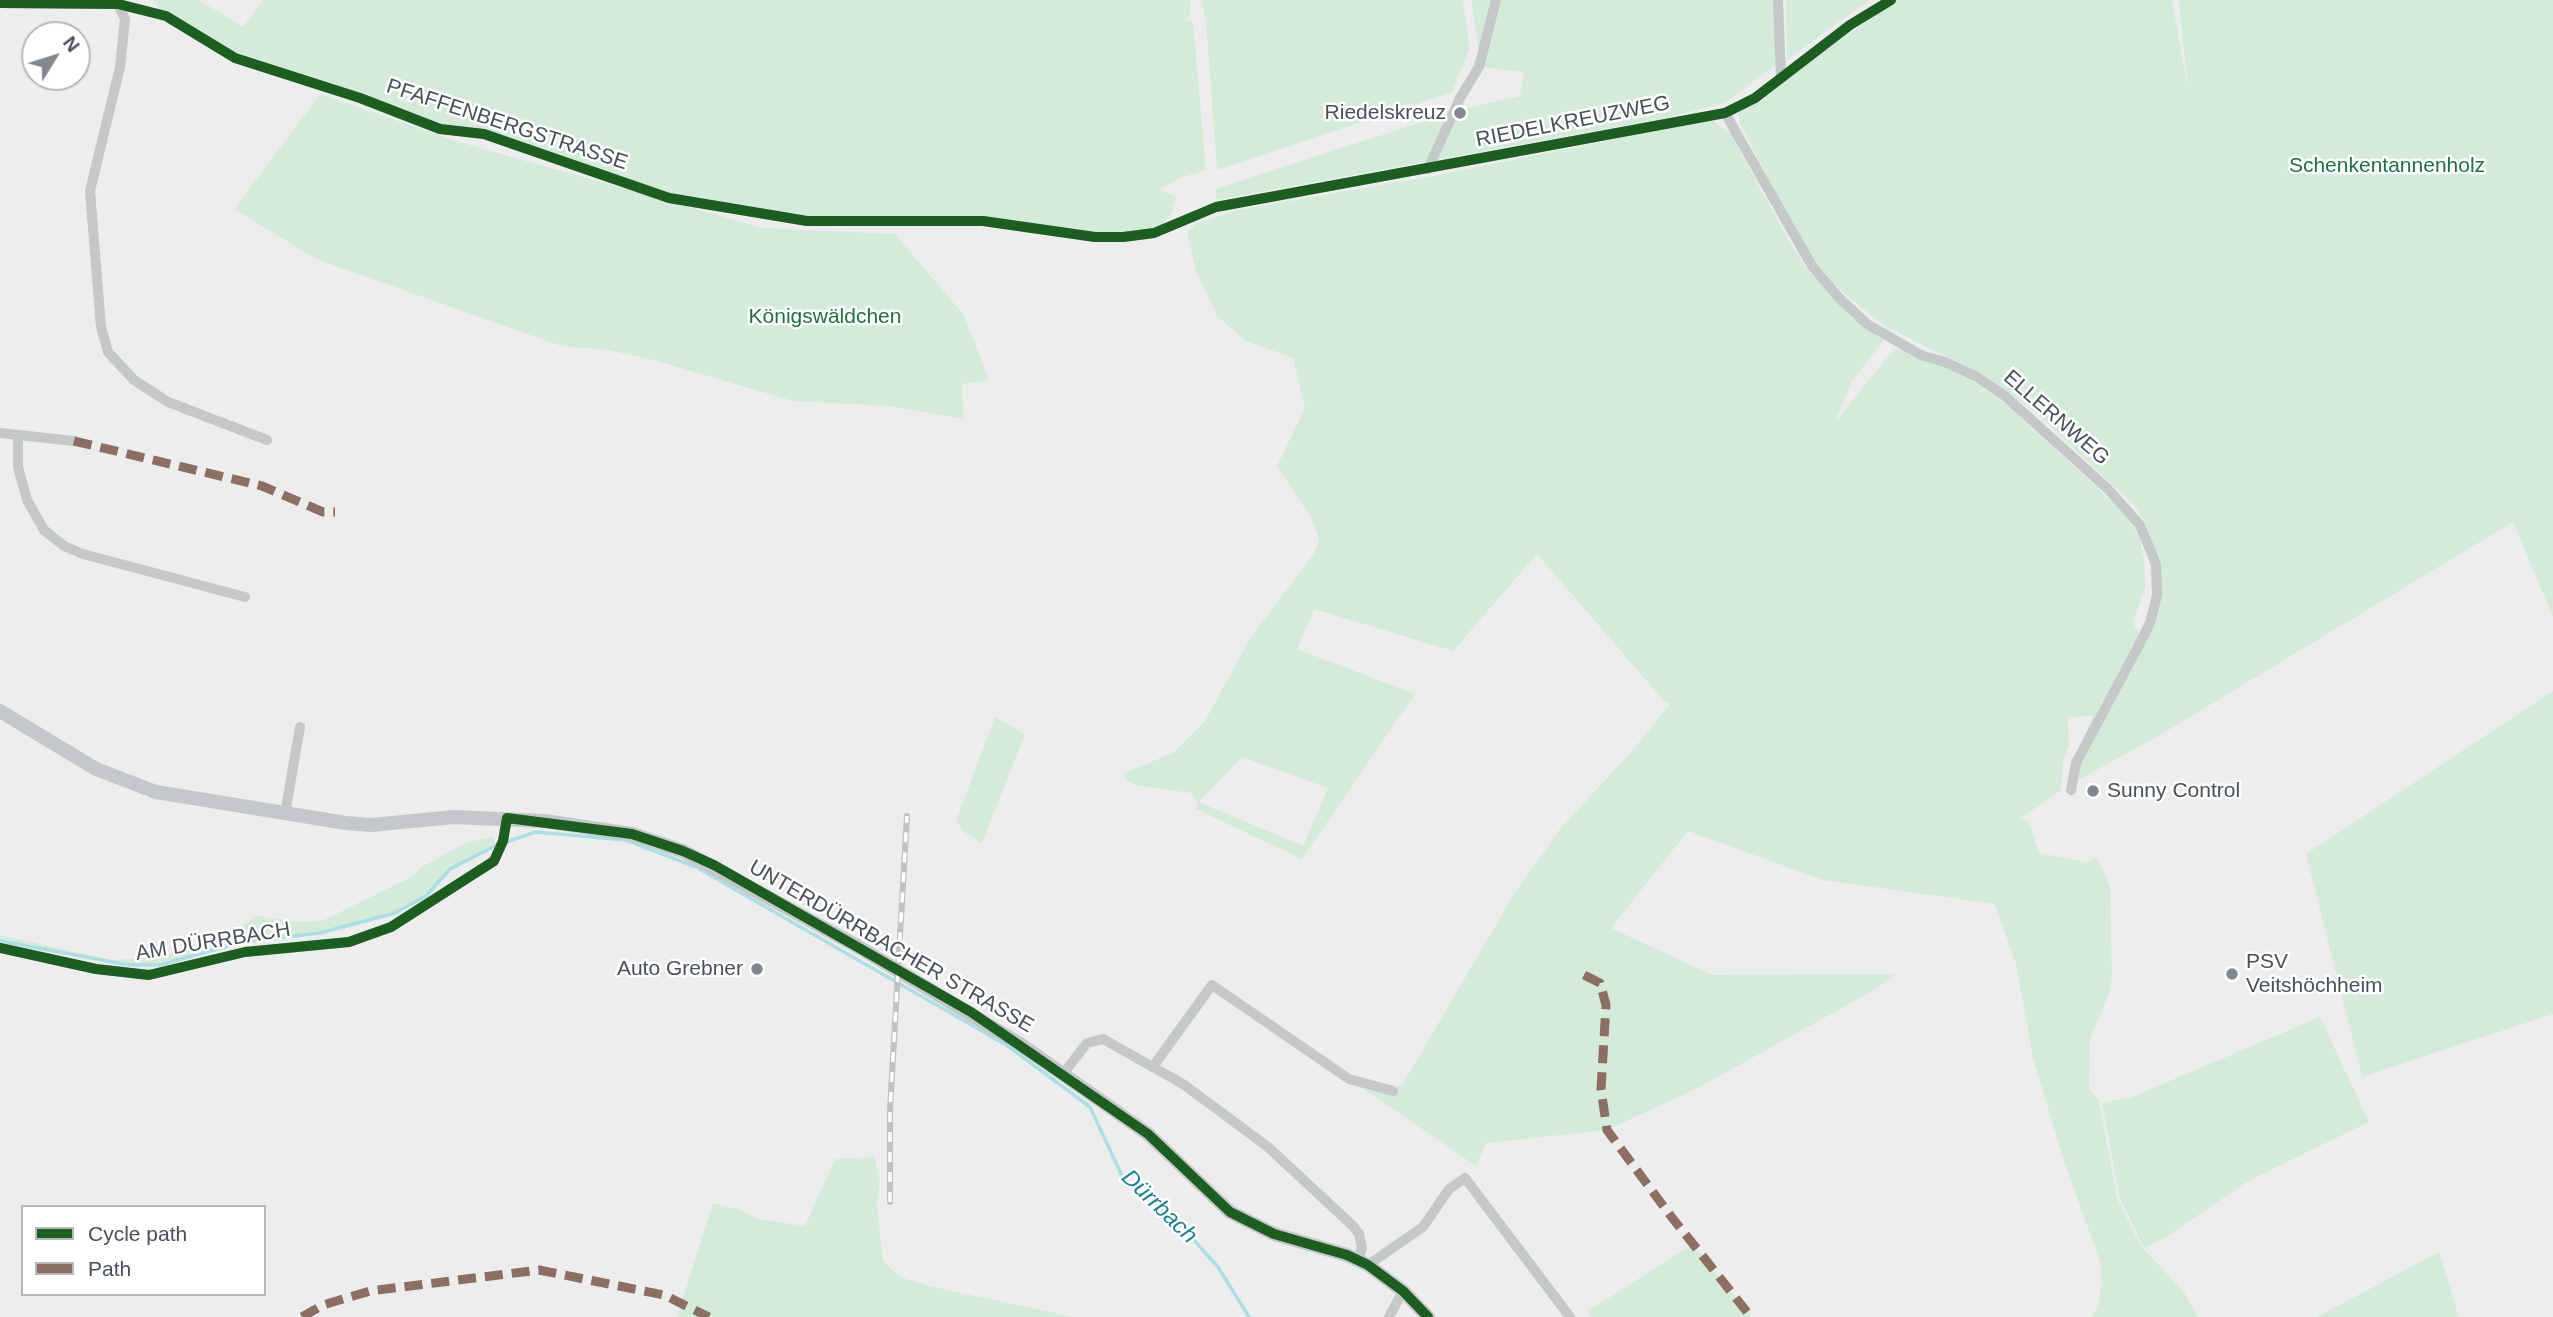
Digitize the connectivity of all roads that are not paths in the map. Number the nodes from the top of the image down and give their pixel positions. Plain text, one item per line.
1 (1496, 0) edge
2 (1778, 0) edge
3 (1891, 0) edge
4 (120, 2) edge
5 (0, 3) edge
6 (1781, 78) junction
7 (1726, 113) junction
8 (1428, 169) junction
9 (0, 433) edge
10 (18, 437) junction
11 (267, 440) dead end
12 (74, 441) dead end
13 (245, 597) dead end
14 (0, 711) edge
15 (300, 727) dead end
16 (2071, 790) dead end
17 (285, 814) junction
18 (507, 818) junction
19 (0, 948) edge
20 (1154, 1065) junction
21 (1063, 1074) junction
22 (1394, 1091) dead end
23 (1363, 1263) junction
24 (1403, 1291) junction
25 (1389, 1317) edge
26 (1429, 1317) edge
27 (1570, 1317) edge

1 - 8 street
2 - 6 street
3 - 6 street
4 - 5 street, PFAFFENBERGSTRASSE
4 - 8 street, PFAFFENBERGSTRASSE
4 - 11 street
6 - 7 street, RIEDELKREUZWEG
7 - 8 street, RIEDELKREUZWEG
7 - 16 street, ELLERNWEG
9 - 10 street
10 - 12 street
10 - 13 street
14 - 17 street, UNTERDÜRRBACHER STRASSE
15 - 17 street
17 - 18 street, UNTERDÜRRBACHER STRASSE
18 - 19 street, AM DÜRRBACH
18 - 21 street, UNTERDÜRRBACHER STRASSE
20 - 21 street
20 - 22 street
20 - 23 street
21 - 23 street, UNTERDÜRRBACHER STRASSE
23 - 24 street, UNTERDÜRRBACHER STRASSE
23 - 27 street
24 - 25 street
24 - 26 street, UNTERDÜRRBACHER STRASSE

